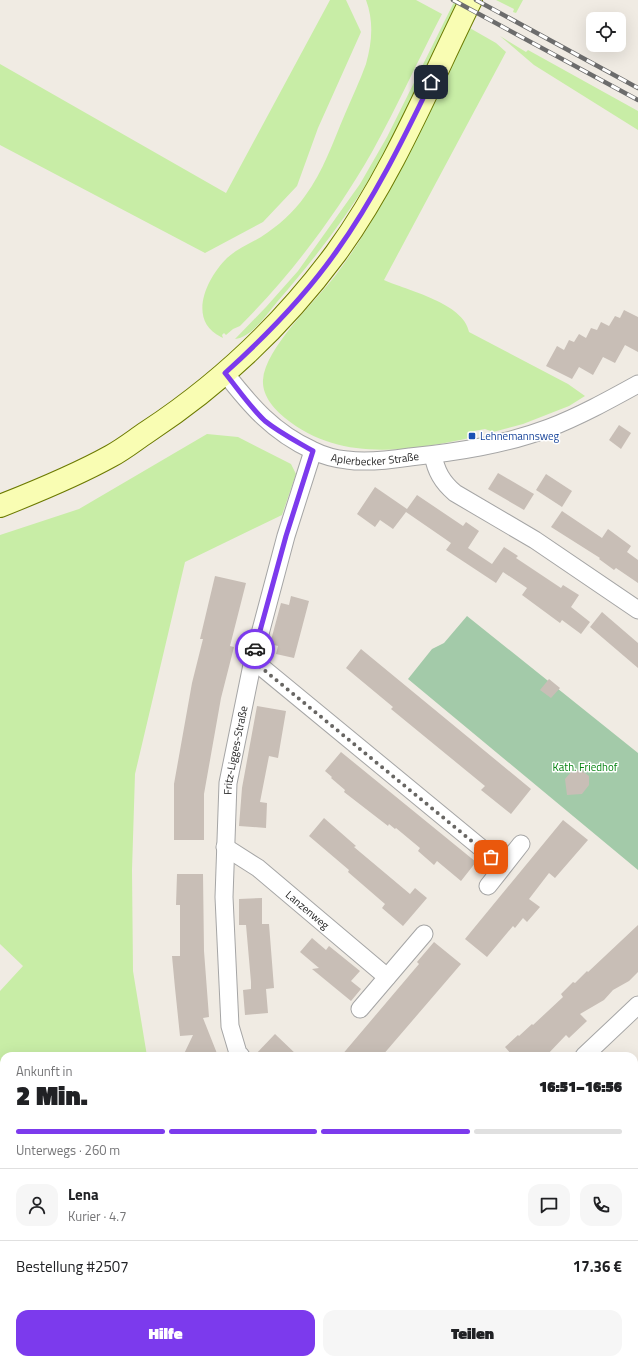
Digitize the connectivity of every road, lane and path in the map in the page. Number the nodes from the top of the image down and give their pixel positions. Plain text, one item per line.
1 (471, 0) edge
2 (225, 373) junction
3 (638, 384) edge
4 (313, 451) junction
5 (432, 455) junction
6 (0, 506) edge
7 (638, 610) edge
8 (252, 660) junction
9 (521, 844) dead end
10 (225, 847) junction
11 (503, 866) junction
12 (488, 886) dead end
13 (424, 934) dead end
14 (387, 977) junction
15 (638, 1005) edge
16 (360, 1009) dead end
17 (238, 1052) edge
18 (588, 1052) edge

1 - 2 main road
2 - 4 street, Aplerbecker Straße
2 - 6 main road
3 - 5 street, Aplerbecker Straße
4 - 5 street, Aplerbecker Straße
4 - 8 street, Fritz-Ligges-Straße
5 - 7 street
8 - 10 street, Fritz-Ligges-Straße
8 - 11 street
9 - 11 street
10 - 14 street, Lanzenweg
10 - 17 street, Fritz-Ligges-Straße
11 - 12 street
13 - 14 street
14 - 16 street
15 - 18 street

